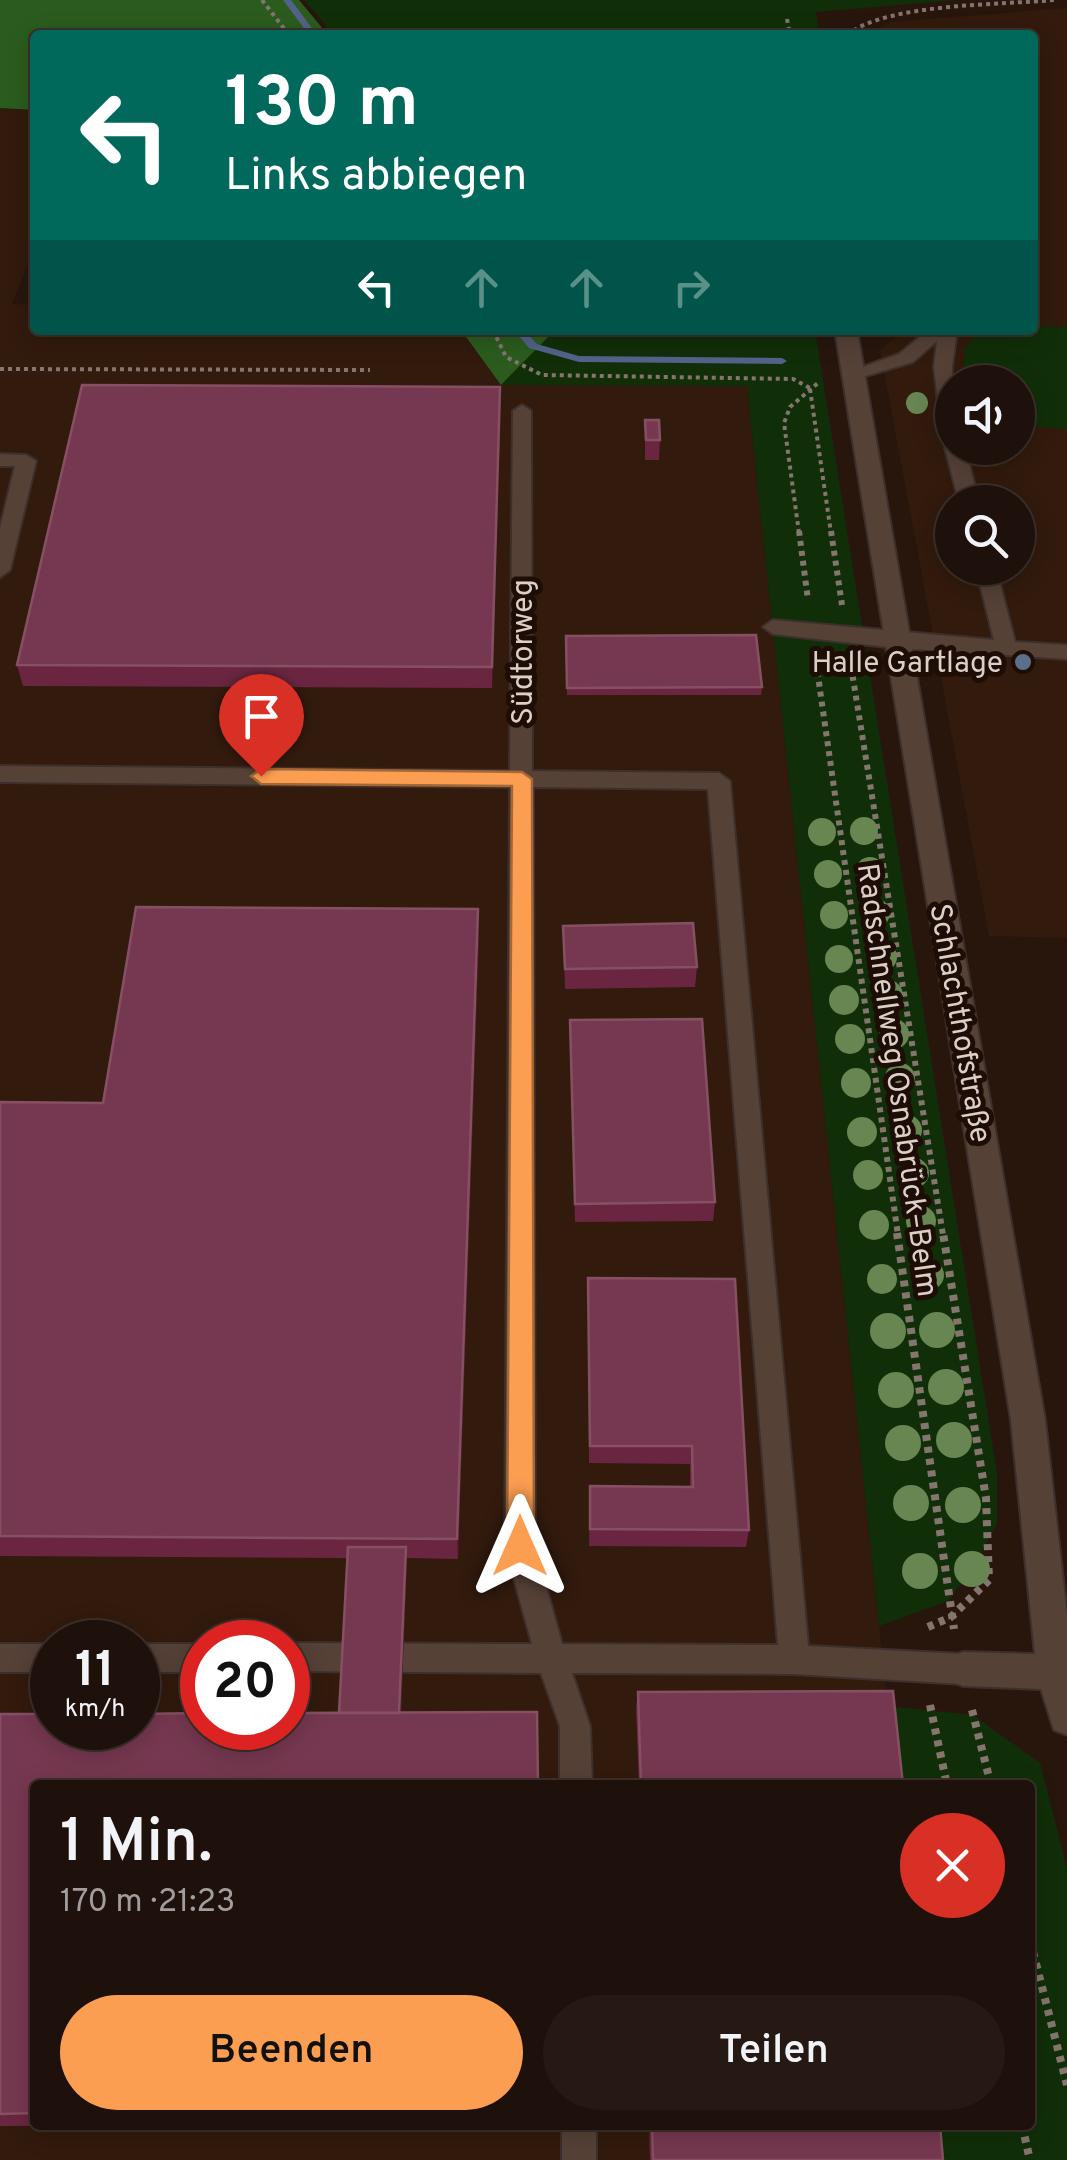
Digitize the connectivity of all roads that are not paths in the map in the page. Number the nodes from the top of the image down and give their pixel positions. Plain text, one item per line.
1 (847, 335) edge
2 (932, 335) edge
3 (947, 335) edge
4 (943, 365) edge
5 (852, 374) junction
6 (522, 411) dead end
7 (0, 460) edge
8 (0, 570) edge
9 (990, 585) edge
10 (773, 628) dead end
11 (896, 641) junction
12 (1006, 647) junction
13 (1067, 652) edge
14 (0, 774) edge
15 (522, 779) junction
16 (551, 1657) junction
17 (0, 1658) edge
18 (30, 1658) edge
19 (310, 1658) edge
20 (794, 1660) junction
21 (963, 1668) joint
22 (1063, 1668) edge
23 (1067, 1716) edge
24 (576, 1780) edge
25 (579, 2130) edge
26 (580, 2160) edge

1 - 5 street, Schlachthofstraße
2 - 5 lane
3 - 4 lane
5 - 11 street, Schlachthofstraße
6 - 15 lane, Südtorweg
7 - 8 lane
9 - 12 lane
10 - 11 lane
11 - 12 lane
11 - 22 street, Schlachthofstraße
12 - 13 lane
14 - 15 lane
15 - 16 lane, Südtorweg
15 - 20 lane
16 - 19 lane
16 - 20 lane
16 - 24 lane, Südtorweg
17 - 18 lane
20 - 21 lane
21 - 22 street
22 - 23 street, Schlachthofstraße
25 - 26 lane

